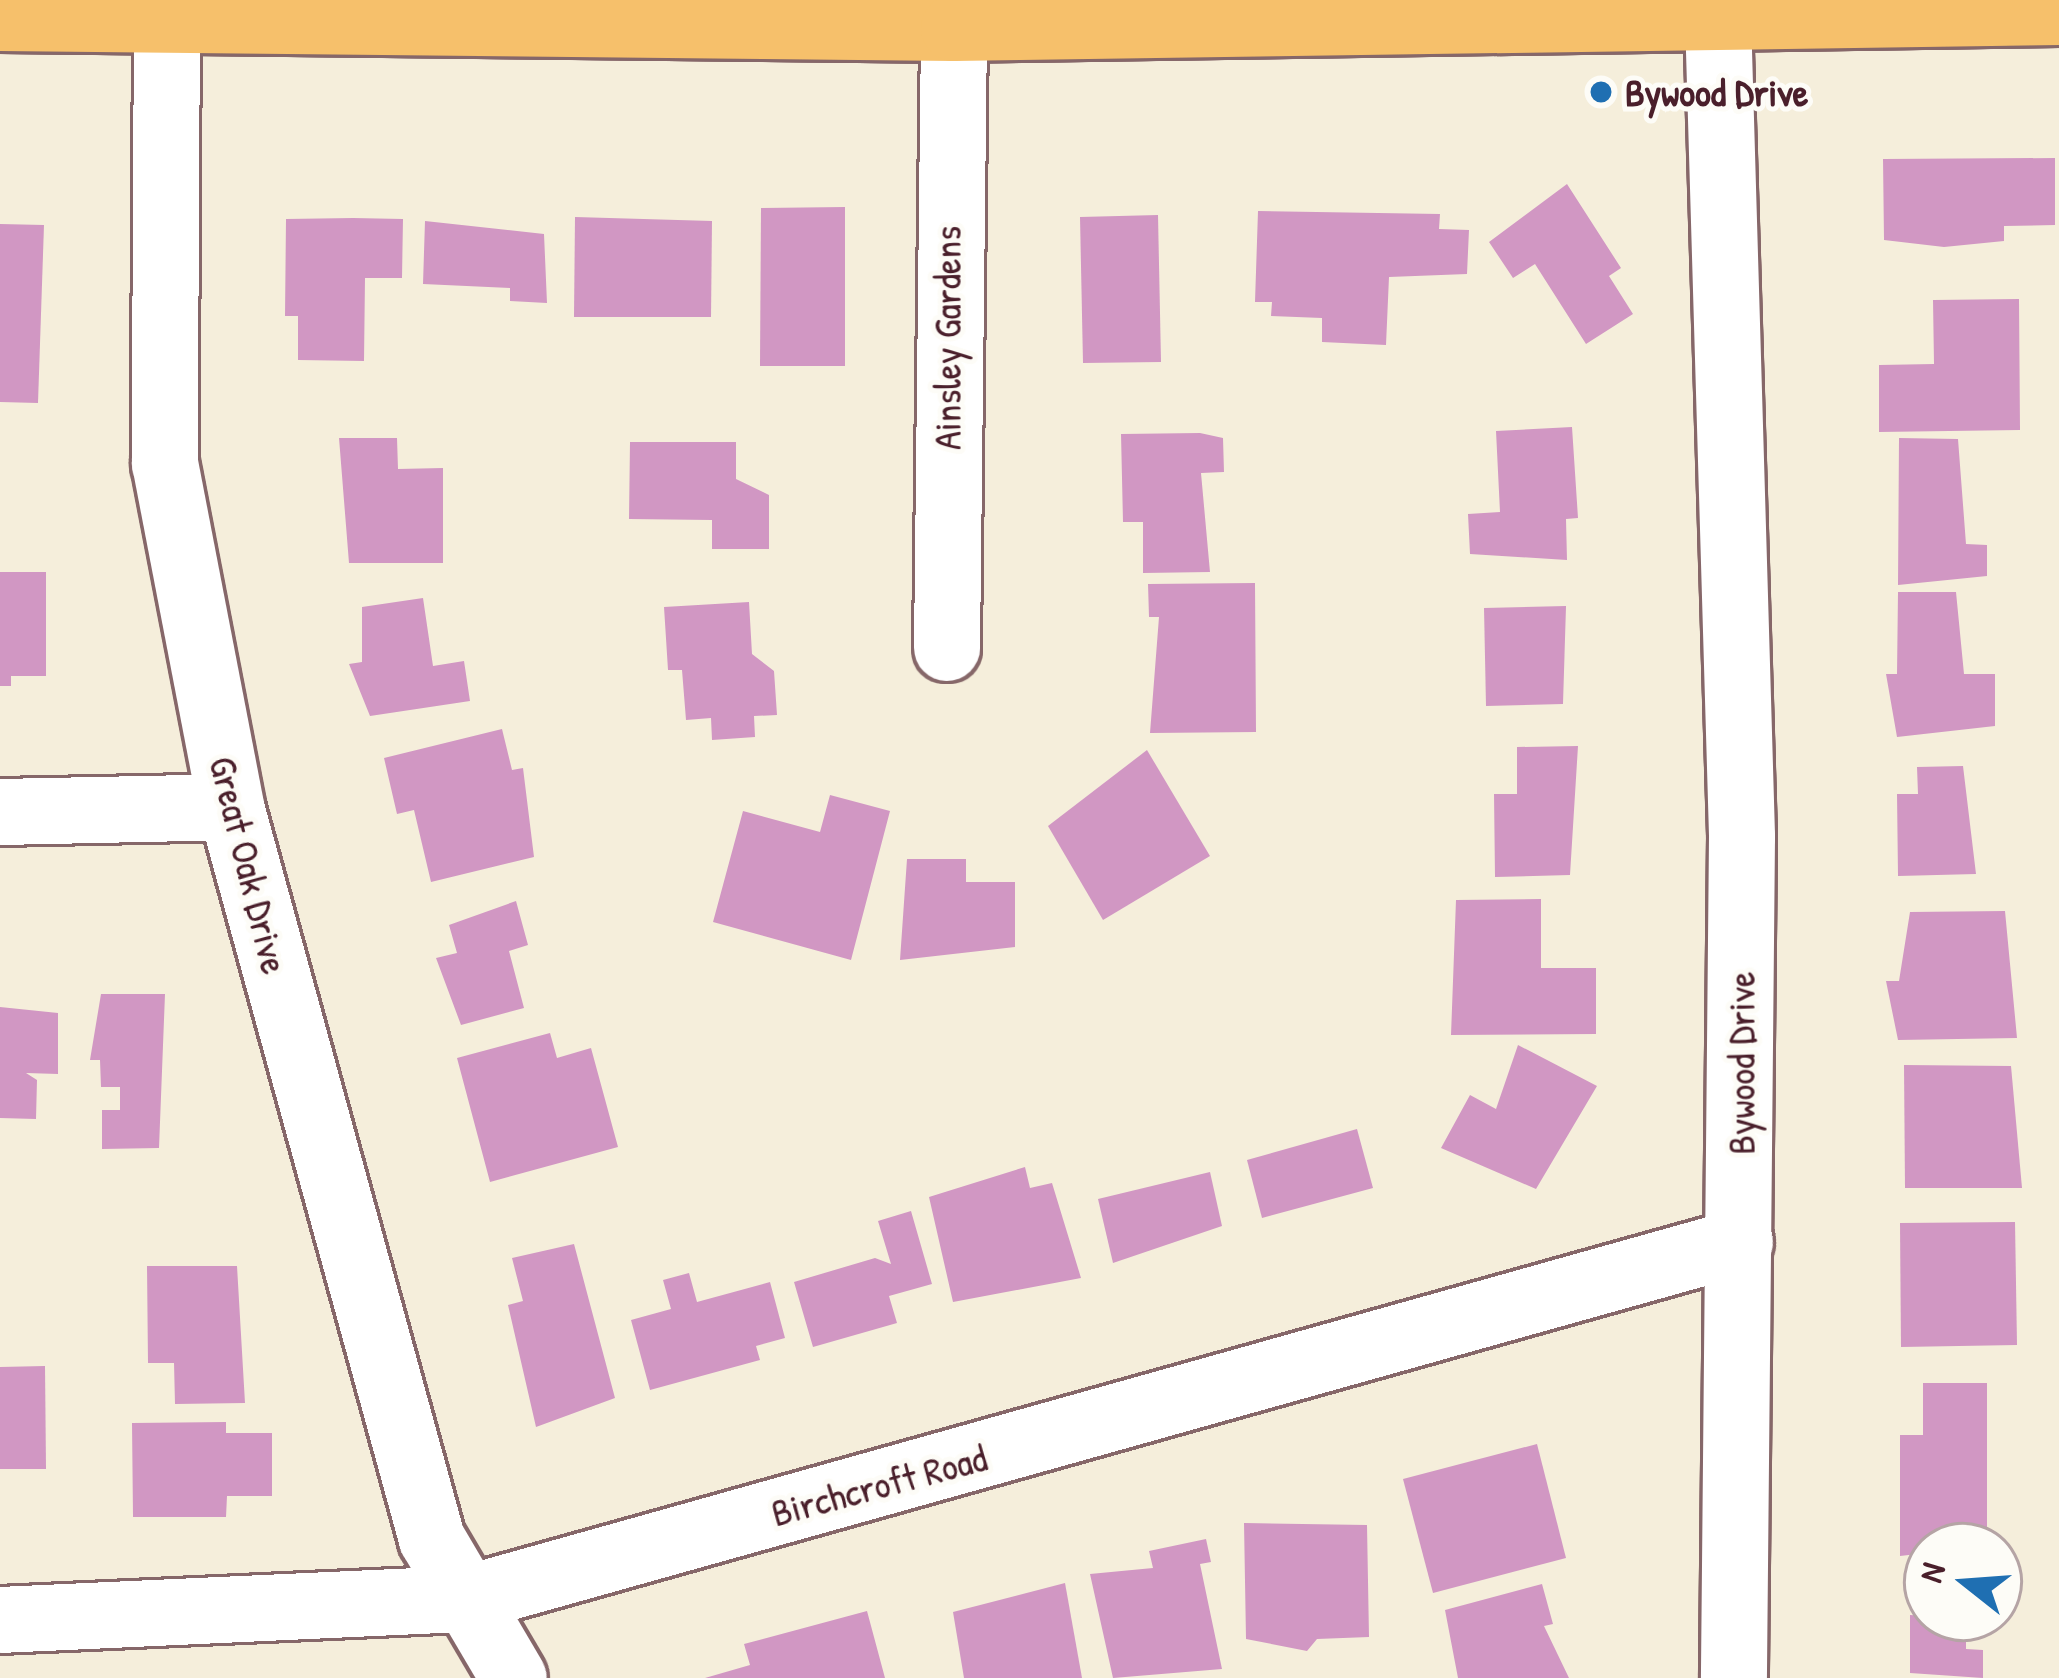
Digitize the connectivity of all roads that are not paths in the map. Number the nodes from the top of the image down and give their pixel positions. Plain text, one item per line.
1 (1650, 9) edge
2 (2059, 13) edge
3 (167, 14) junction
4 (787, 14) edge
5 (1718, 17) junction
6 (0, 18) edge
7 (954, 28) junction
8 (947, 648) dead end
9 (230, 807) junction
10 (0, 812) edge
11 (1740, 1242) junction
12 (466, 1599) junction
13 (0, 1620) edge
14 (514, 1678) edge
15 (1734, 1678) edge

1 - 5 main road
1 - 7 main road
2 - 5 main road
3 - 4 main road
3 - 6 main road
3 - 9 street, Great Oak Drive
4 - 7 main road
5 - 11 street, Bywood Drive
7 - 8 street, Ainsley Gardens
9 - 10 street
9 - 12 street, Great Oak Drive
11 - 12 street, Birchcroft Road
11 - 15 street, Bywood Drive
12 - 13 street, Birchcroft Road
12 - 14 street, Great Oak Drive

